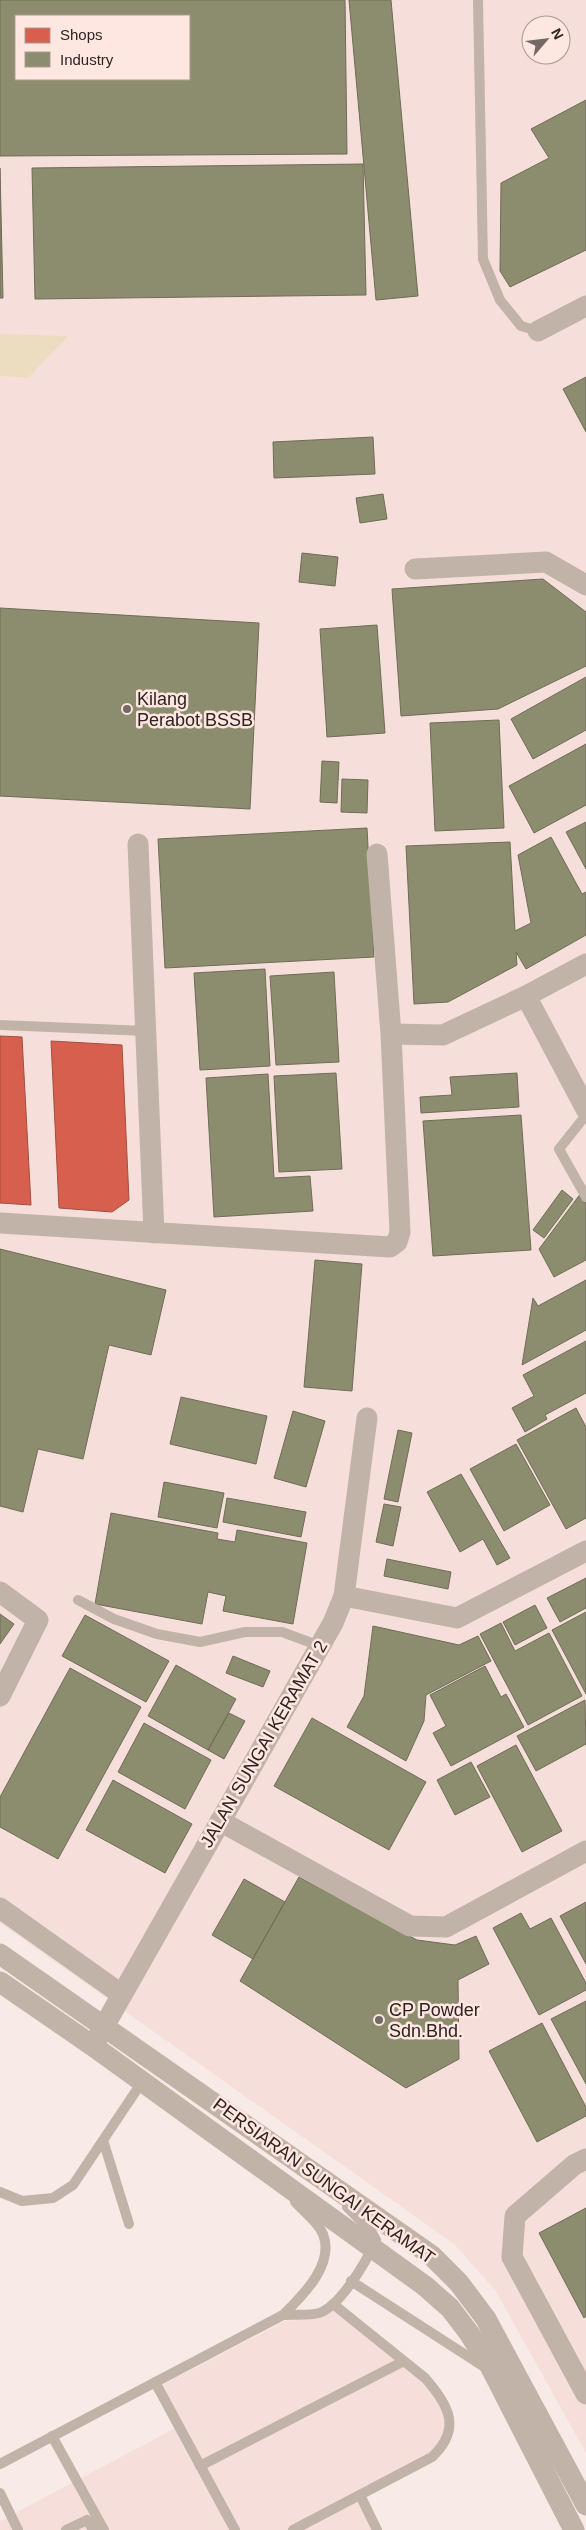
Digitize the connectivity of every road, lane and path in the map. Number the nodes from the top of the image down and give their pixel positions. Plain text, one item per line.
1 (478, 0) edge
2 (586, 306) edge
3 (538, 331) joint
4 (414, 569) dead end
5 (586, 585) edge
6 (138, 844) dead end
7 (377, 854) dead end
8 (586, 964) edge
9 (526, 996) junction
10 (0, 1025) edge
11 (146, 1031) junction
12 (391, 1034) junction
13 (586, 1109) edge
14 (586, 1115) edge
15 (586, 1197) edge
16 (0, 1223) edge
17 (154, 1233) junction
18 (367, 1418) dead end
19 (586, 1551) edge
20 (0, 1592) edge
21 (344, 1596) junction
22 (78, 1600) dead end
23 (320, 1646) junction
24 (0, 1696) edge
25 (220, 1821) junction
26 (586, 1851) edge
27 (0, 1908) edge
28 (0, 1954) edge
29 (0, 1982) edge
30 (121, 1994) junction
31 (104, 2026) junction
32 (93, 2046) junction
33 (142, 2082) junction
34 (103, 2140) junction
35 (586, 2159) edge
36 (257, 2166) junction
37 (322, 2178) junction
38 (0, 2192) edge
39 (129, 2224) dead end
40 (372, 2250) junction
41 (351, 2281) junction
42 (333, 2304) junction
43 (283, 2315) junction
44 (404, 2361) junction
45 (493, 2372) junction
46 (155, 2382) junction
47 (586, 2394) edge
48 (52, 2436) junction
49 (0, 2464) edge
50 (200, 2466) junction
51 (0, 2493) edge
52 (360, 2495) junction
53 (586, 2505) edge
54 (10, 2513) junction
55 (0, 2519) edge
56 (18, 2530) edge
57 (66, 2530) edge
58 (93, 2530) edge
59 (104, 2530) edge
60 (235, 2530) edge
61 (293, 2530) edge
62 (377, 2530) edge
63 (574, 2530) edge

1 - 3 lane
2 - 3 street
4 - 5 street
6 - 11 street
7 - 12 street
8 - 9 street
9 - 12 street
9 - 13 street
10 - 11 lane
11 - 17 street
12 - 17 street
14 - 15 lane
16 - 17 street
18 - 21 street, JALAN SUNGAI KERAMAT 2
19 - 21 street
20 - 24 street
21 - 23 street, JALAN SUNGAI KERAMAT 2
22 - 23 lane
23 - 25 street, JALAN SUNGAI KERAMAT 2
25 - 26 street
25 - 30 street, JALAN SUNGAI KERAMAT 2
27 - 30 street
28 - 31 street, PERSIARAN SUNGAI KERAMAT
29 - 32 street, PERSIARAN SUNGAI KERAMAT
30 - 31 street, JALAN SUNGAI KERAMAT 2
31 - 32 street, JALAN SUNGAI KERAMAT 2
31 - 37 street, PERSIARAN SUNGAI KERAMAT
32 - 33 street, PERSIARAN SUNGAI KERAMAT
33 - 34 lane
33 - 36 street, PERSIARAN SUNGAI KERAMAT
34 - 38 lane
34 - 39 lane
35 - 47 street
36 - 40 street, PERSIARAN SUNGAI KERAMAT
36 - 43 lane
37 - 40 lane
37 - 53 street, PERSIARAN SUNGAI KERAMAT
40 - 41 lane
40 - 45 street, PERSIARAN SUNGAI KERAMAT
41 - 42 lane
41 - 45 lane
42 - 43 lane
42 - 44 lane
43 - 46 lane
44 - 50 lane
44 - 52 lane
45 - 63 street, PERSIARAN SUNGAI KERAMAT
46 - 48 lane
46 - 50 lane
48 - 49 lane
48 - 59 lane
50 - 60 lane
51 - 54 lane
52 - 61 lane
52 - 62 lane
54 - 55 lane
54 - 56 lane
57 - 58 lane

